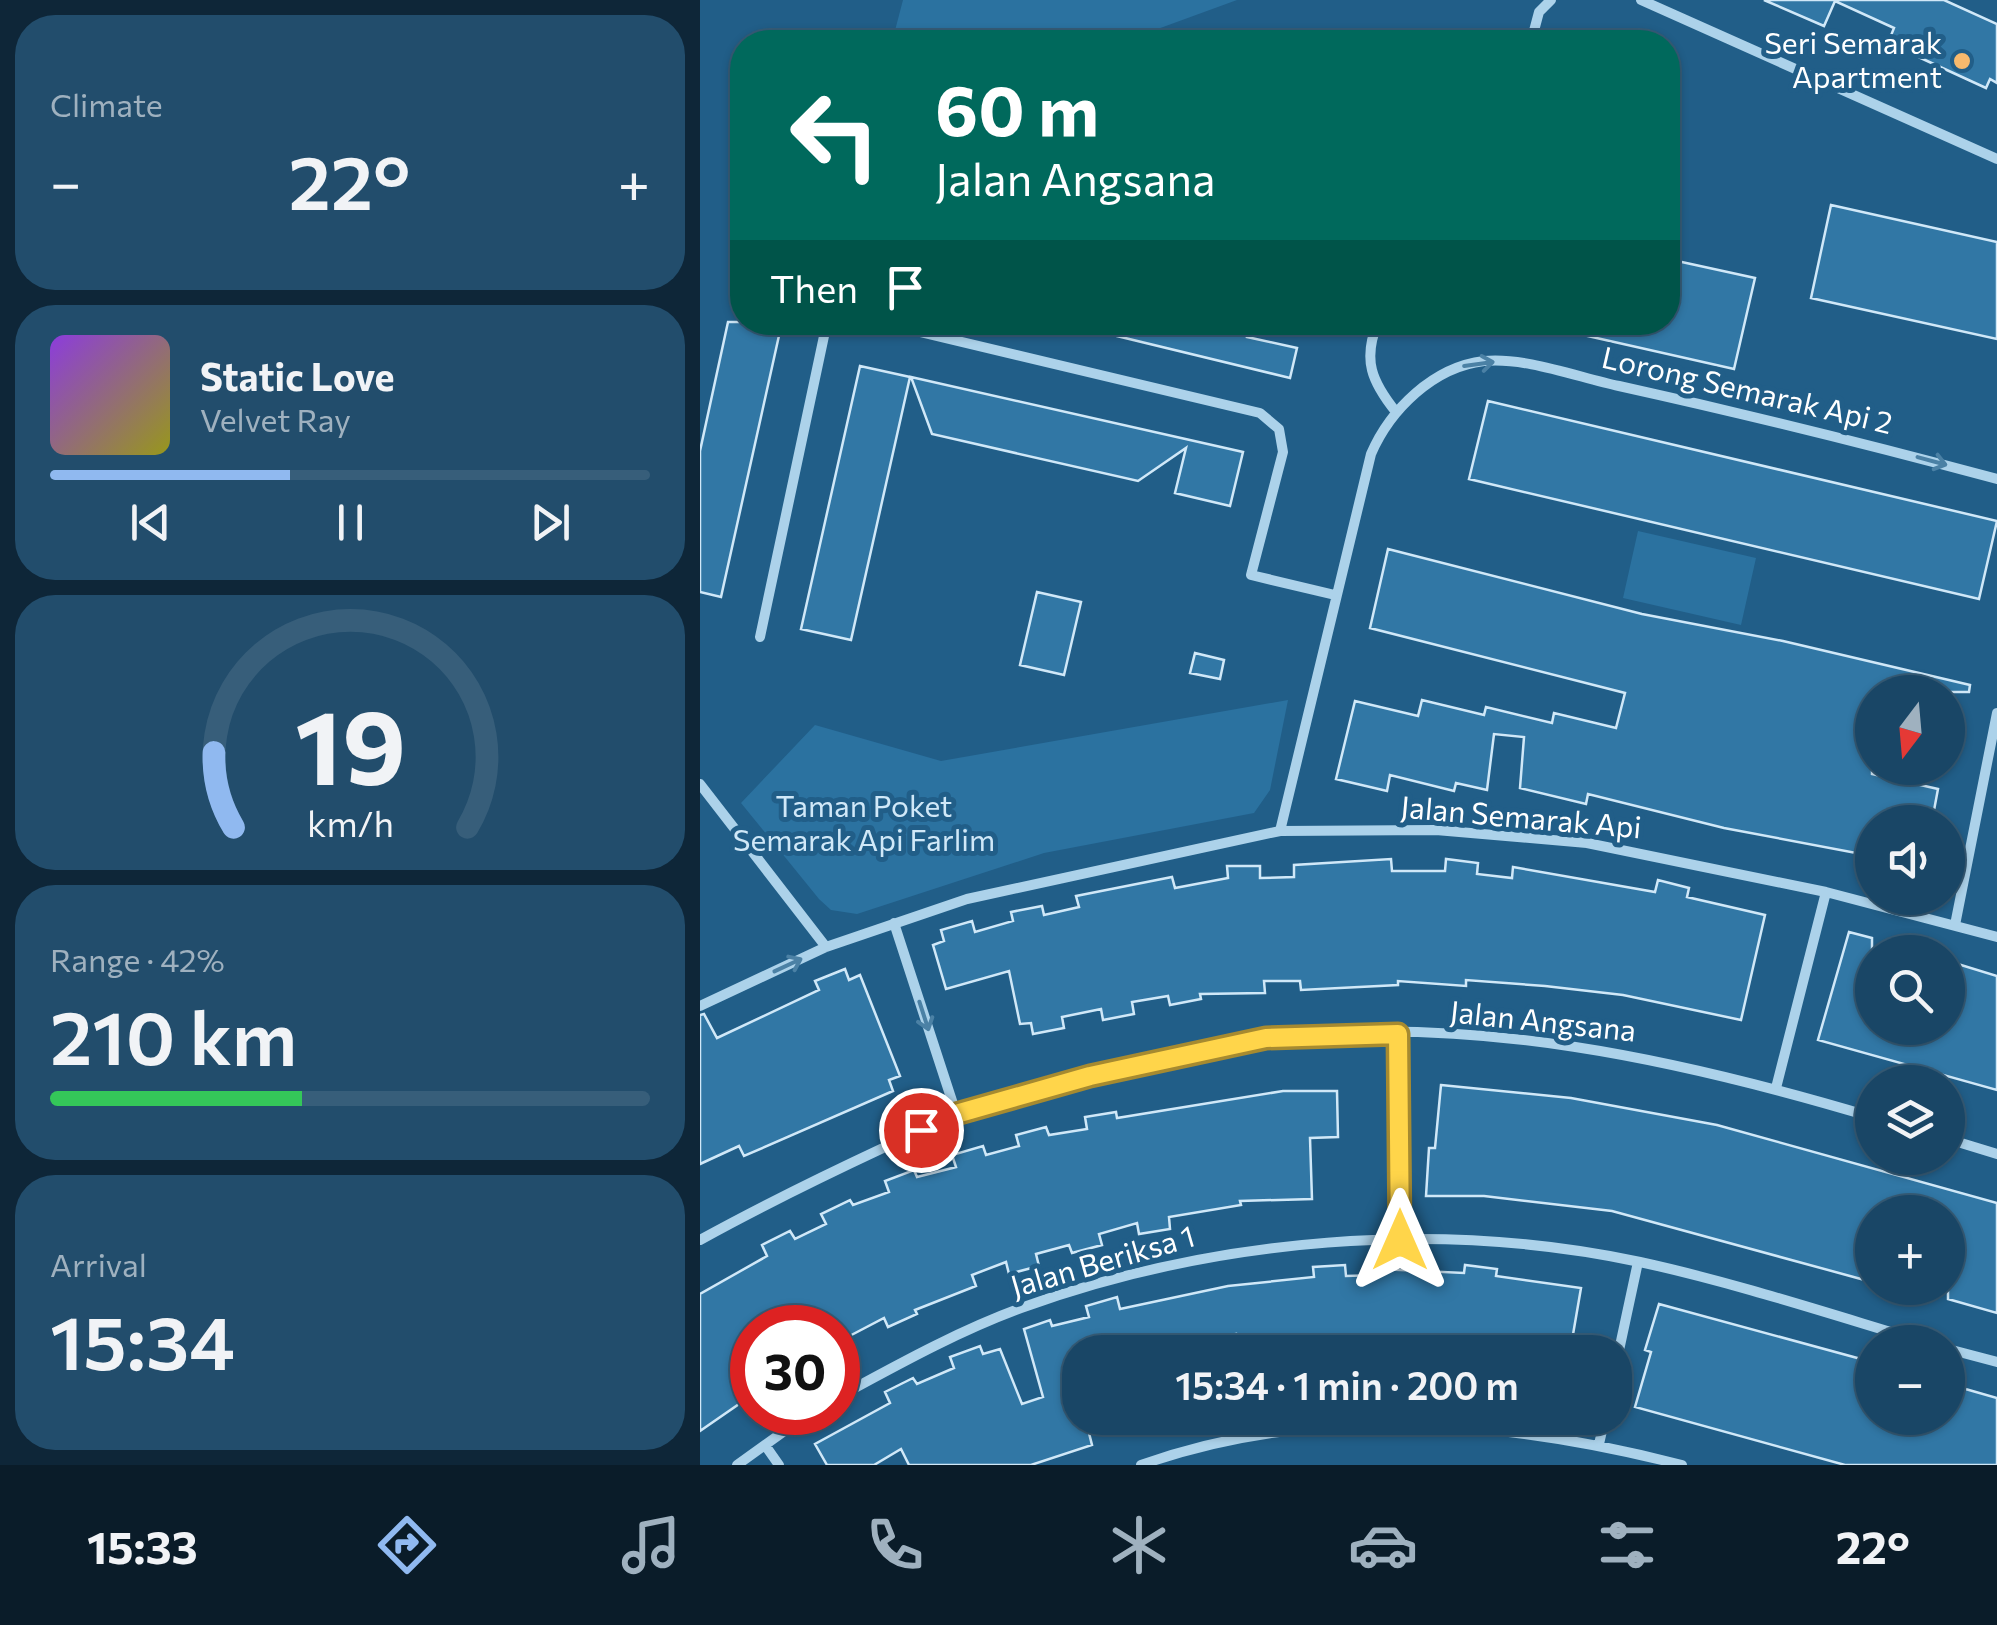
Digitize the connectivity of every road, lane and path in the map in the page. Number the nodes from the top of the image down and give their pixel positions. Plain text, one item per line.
1 (1551, 0) edge
2 (1641, 0) edge
3 (1534, 30) edge
4 (1997, 159) edge
5 (825, 335) edge
6 (933, 335) edge
7 (1375, 335) edge
8 (1396, 412) junction
9 (1997, 478) edge
10 (1334, 595) junction
11 (760, 636) dead end
12 (1997, 714) edge
13 (700, 784) edge
14 (1280, 831) junction
15 (1826, 892) junction
16 (894, 923) junction
17 (1956, 925) junction
18 (1997, 936) edge
19 (826, 946) junction
20 (700, 1006) edge
21 (1398, 1034) junction
22 (1776, 1088) junction
23 (1855, 1112) edge
24 (956, 1114) junction
25 (1965, 1144) edge
26 (1997, 1154) edge
27 (700, 1240) edge
28 (1400, 1240) junction
29 (1638, 1262) junction
30 (1869, 1325) edge
31 (1622, 1335) edge
32 (1965, 1354) edge
33 (1997, 1362) edge
34 (860, 1386) edge
35 (779, 1435) edge
36 (1601, 1435) edge
37 (1599, 1444) junction
38 (765, 1445) junction
39 (738, 1465) edge
40 (779, 1465) edge
41 (1141, 1465) edge
42 (1682, 1465) edge

1 - 3 street
2 - 4 street
5 - 11 street
6 - 10 street
7 - 8 street
8 -> 9 street, Lorong Semarak Api 2
8 - 10 street, Lorong Semarak Api 2
10 - 14 street, Lorong Semarak Api 2
12 - 17 street
13 - 19 street
14 - 15 street, Jalan Semarak Api
14 - 16 street, Jalan Semarak Api
15 - 17 street, Jalan Semarak Api
15 - 22 street
16 - 19 street, Jalan Semarak Api
16 -> 24 street
17 - 18 street, Jalan Semarak Api
20 -> 19 street, Jalan Semarak Api
21 - 22 street, Jalan Angsana
21 - 24 street, Jalan Angsana
21 - 28 street
22 - 23 street, Jalan Angsana
24 - 27 street, Jalan Angsana
25 - 26 street
28 - 29 street, Jalan Beriksa 1
28 - 34 street, Jalan Beriksa 1
29 - 30 street, Jalan Beriksa 1
29 - 31 street
32 - 33 street
35 - 38 street
36 - 37 street
37 - 41 street
37 - 42 street
38 - 39 street
38 - 40 street

